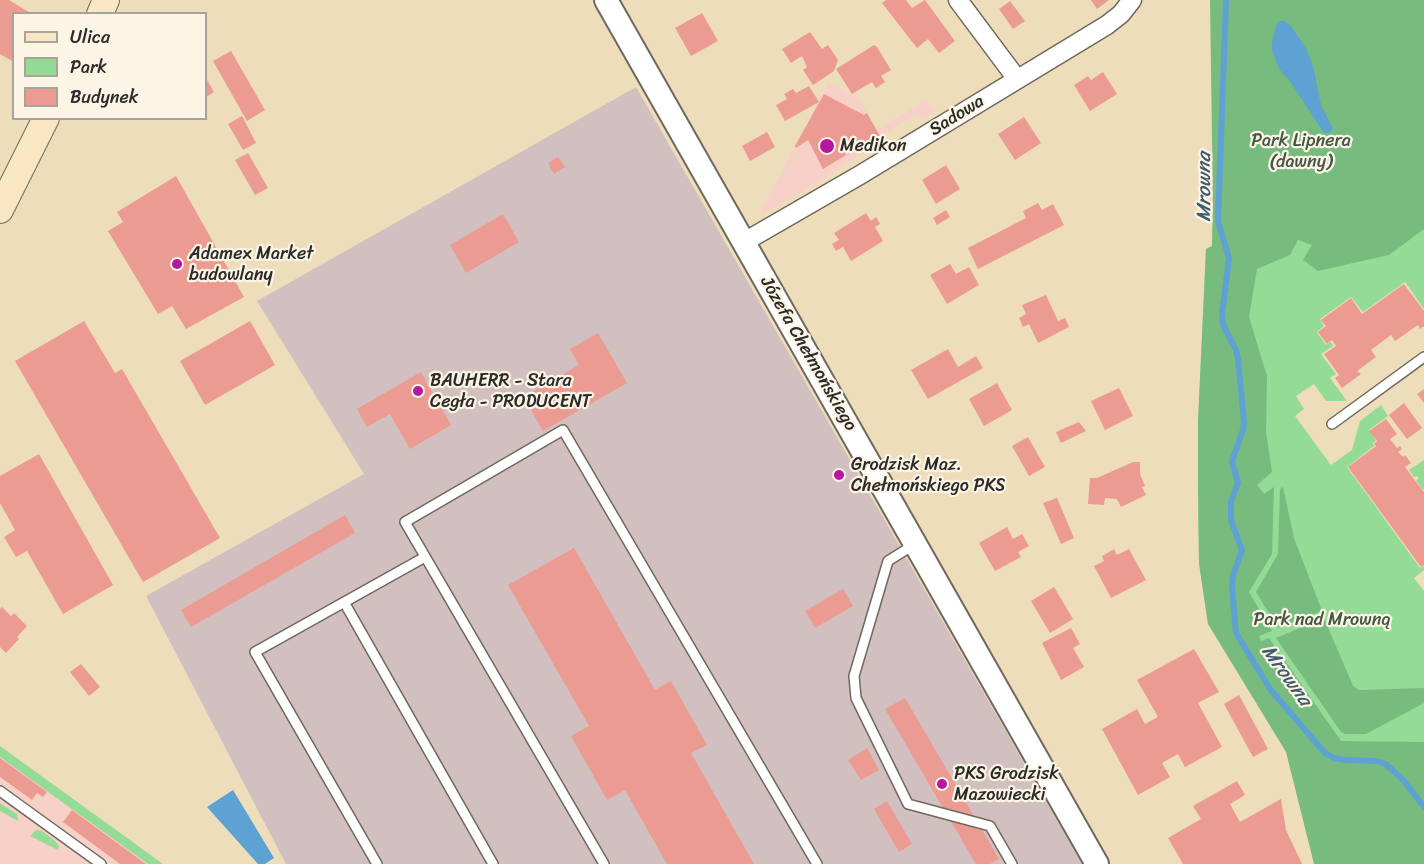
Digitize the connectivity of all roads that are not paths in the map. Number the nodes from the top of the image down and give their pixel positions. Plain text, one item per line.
1 (606, 0) edge
2 (958, 0) edge
3 (1132, 0) edge
4 (1017, 79) junction
5 (45, 120) edge
6 (3, 195) edge
7 (744, 242) junction
8 (1424, 357) edge
9 (1332, 424) dead end
10 (916, 544) junction
11 (425, 557) junction
12 (344, 602) junction
13 (0, 791) edge
14 (101, 864) edge
15 (377, 864) edge
16 (493, 864) edge
17 (604, 864) edge
18 (817, 864) edge
19 (1012, 864) edge
20 (1097, 864) edge

1 - 7 street, Józefa Chełmońskiego
2 - 4 street
3 - 4 street, Sadowa
4 - 7 street, Sadowa
5 - 6 main road
7 - 10 street, Józefa Chełmońskiego
8 - 9 lane
10 - 19 lane
10 - 20 street, Józefa Chełmońskiego
11 - 12 lane
11 - 17 lane
11 - 18 lane
12 - 15 lane
12 - 16 lane
13 - 14 lane

